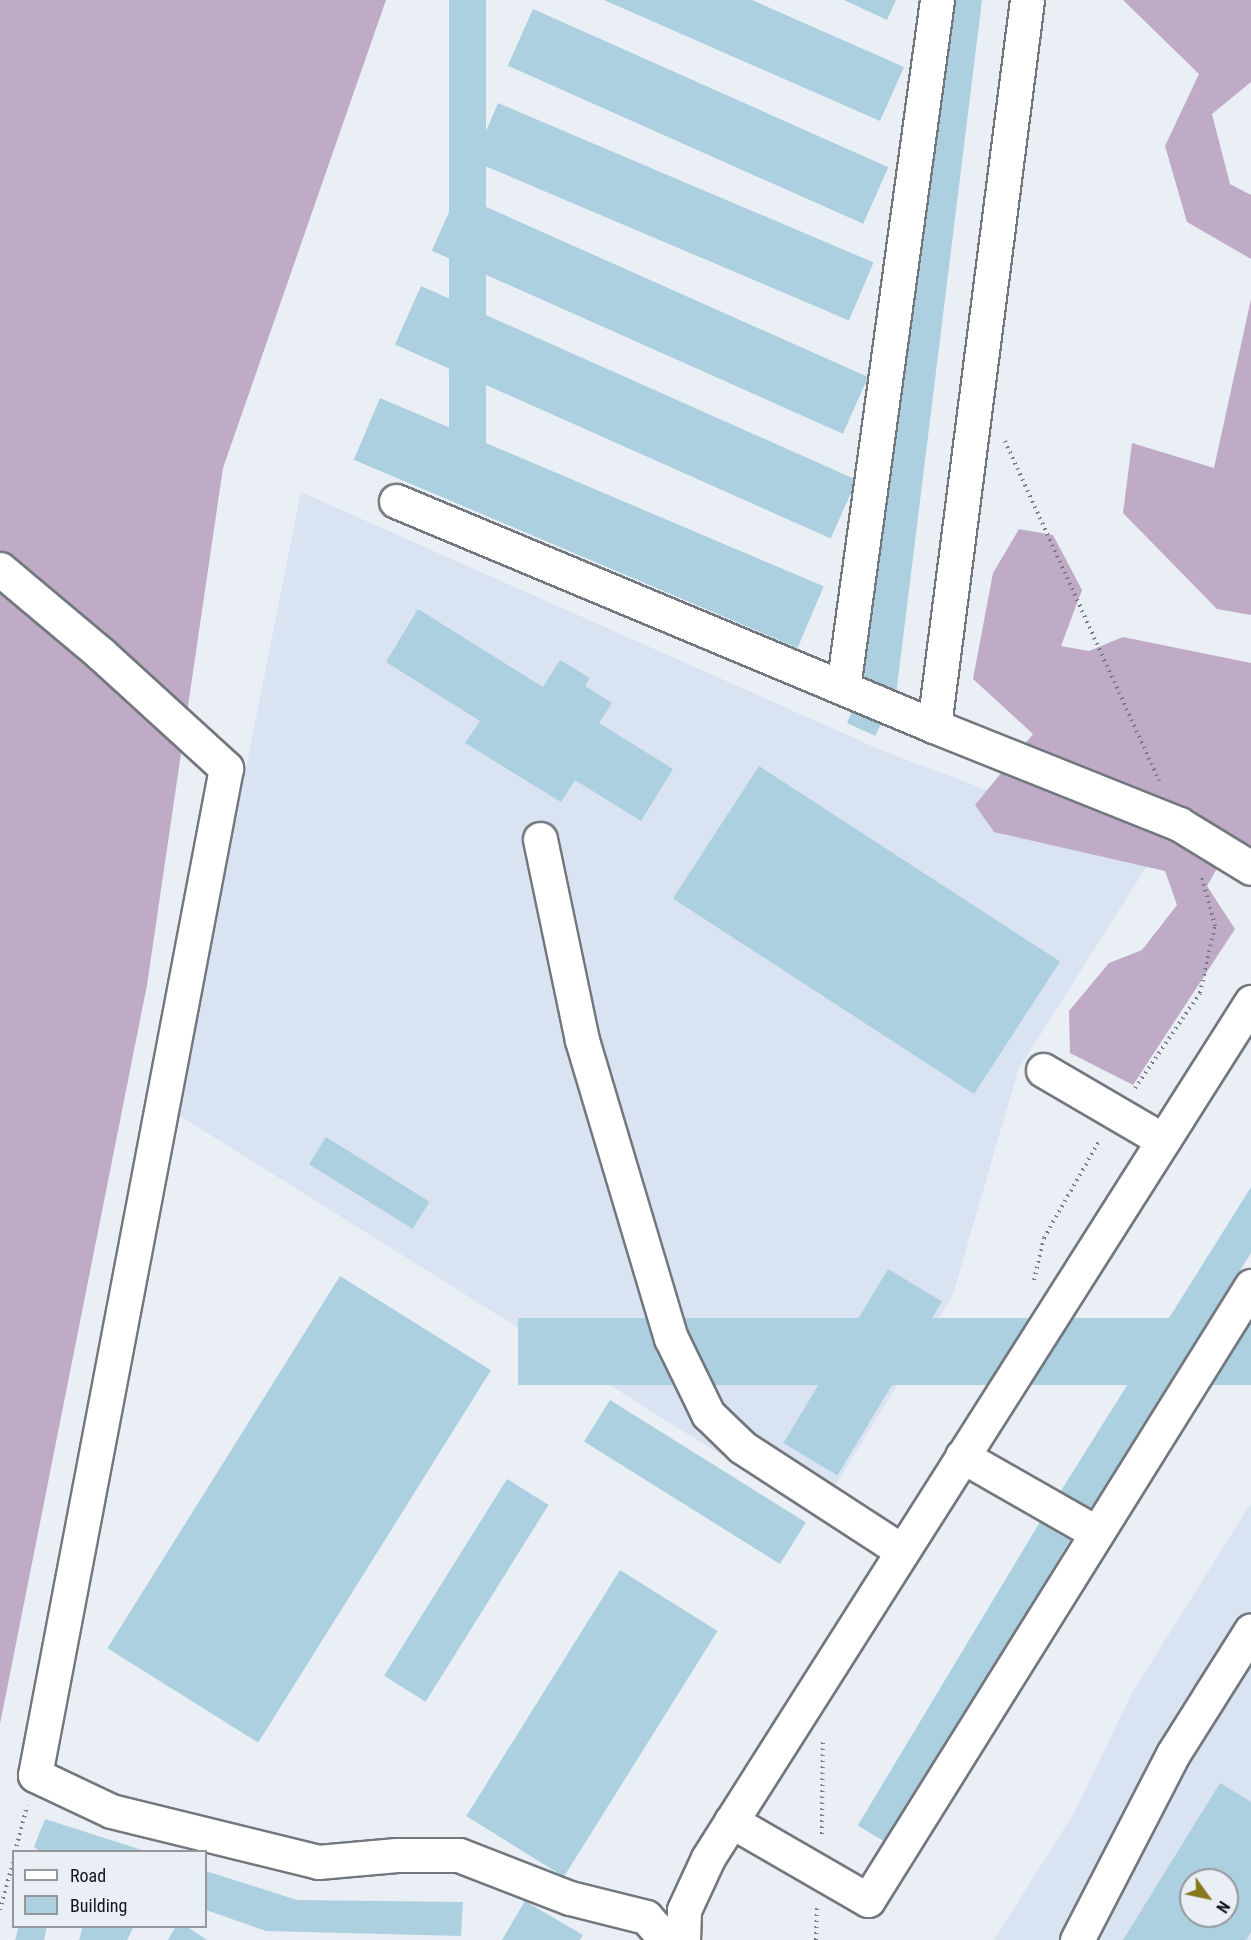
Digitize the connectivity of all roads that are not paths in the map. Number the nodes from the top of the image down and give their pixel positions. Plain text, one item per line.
1 (937, 0) edge
2 (1028, 0) edge
3 (396, 501) dead end
4 (0, 569) edge
5 (843, 688) junction
6 (934, 726) junction
7 (540, 839) dead end
8 (1251, 868) edge
9 (1251, 1002) edge
10 (1043, 1070) dead end
11 (1163, 1140) junction
12 (1251, 1286) edge
13 (962, 1456) junction
14 (1097, 1533) junction
15 (902, 1551) junction
16 (1249, 1635) edge
17 (731, 1821) junction
18 (666, 1940) edge
19 (684, 1940) edge
20 (1077, 1940) edge

1 - 5 lane
2 - 6 lane
3 - 5 lane
4 - 18 lane
5 - 6 lane
6 - 8 lane
7 - 15 lane
9 - 11 lane
10 - 11 lane
11 - 13 lane
12 - 14 lane
13 - 14 lane
13 - 15 lane
14 - 17 lane
15 - 17 lane
16 - 20 lane
17 - 19 lane

